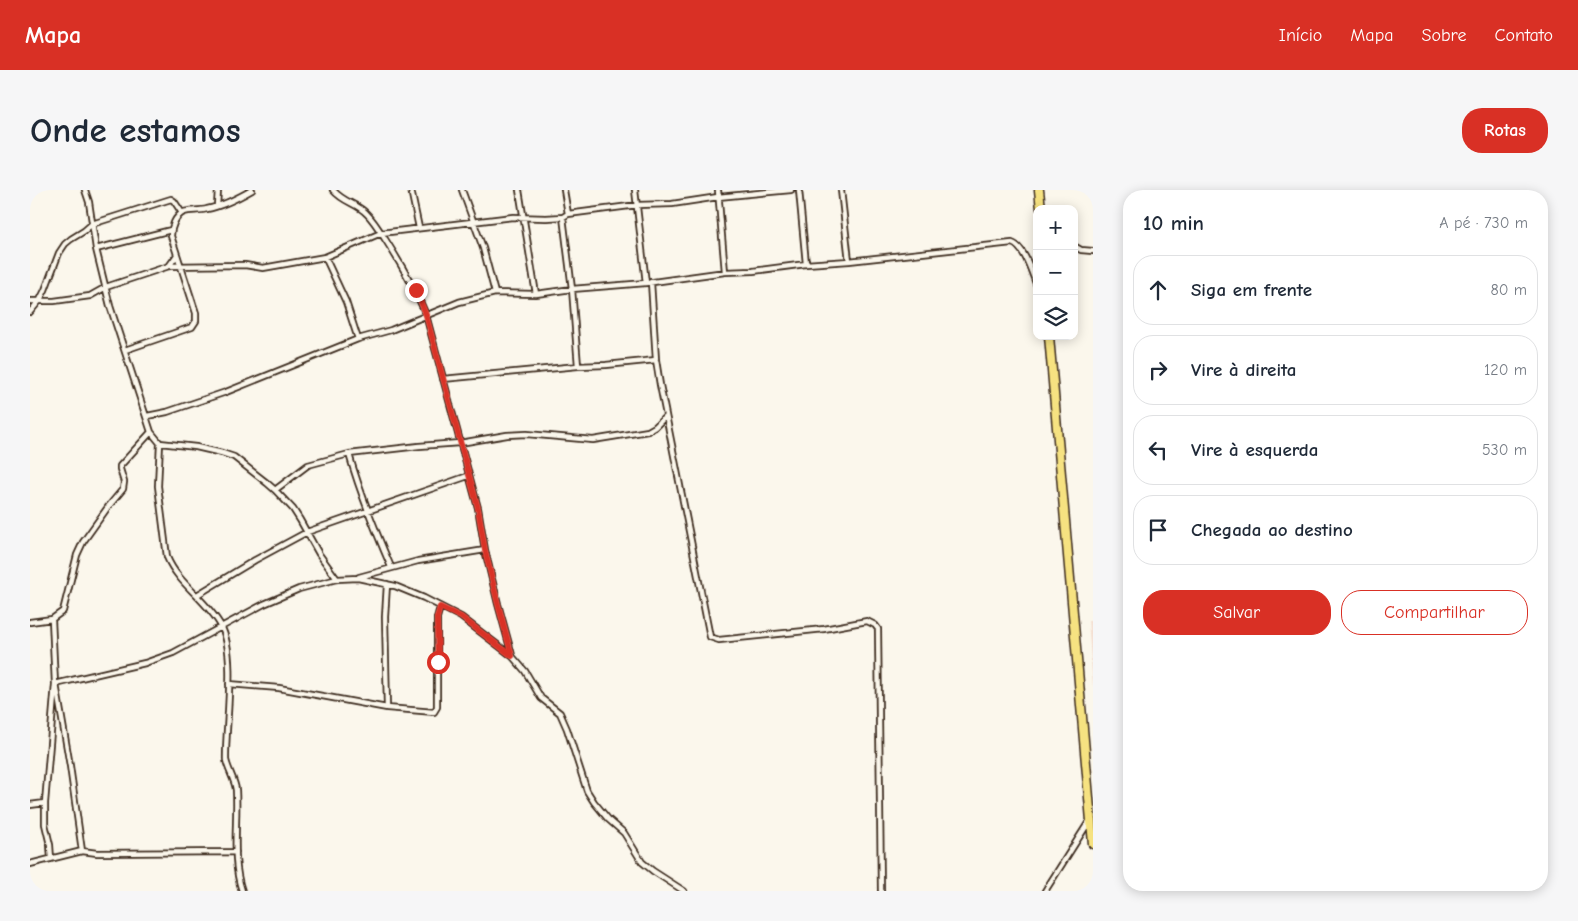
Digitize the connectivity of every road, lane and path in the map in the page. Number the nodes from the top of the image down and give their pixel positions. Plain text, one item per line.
1 (86, 190) edge
2 (218, 190) edge
3 (252, 190) edge
4 (332, 190) edge
5 (411, 190) edge
6 (462, 190) edge
7 (519, 190) edge
8 (564, 190) edge
9 (635, 190) edge
10 (718, 190) edge
11 (791, 190) edge
12 (799, 190) edge
13 (841, 190) edge
14 (1039, 190) edge
15 (757, 192) edge
16 (718, 197) junction
17 (637, 205) junction
18 (1041, 205) edge
19 (217, 206) junction
20 (182, 213) junction
21 (568, 214) junction
22 (525, 218) junction
23 (563, 218) junction
24 (473, 221) junction
25 (92, 224) junction
26 (418, 228) junction
27 (171, 230) junction
28 (381, 232) junction
29 (1078, 248) edge
30 (96, 250) junction
31 (1093, 251) edge
32 (177, 255) junction
33 (325, 257) junction
34 (849, 261) junction
35 (806, 264) junction
36 (169, 266) junction
37 (181, 266) junction
38 (725, 272) junction
39 (1033, 276) edge
40 (648, 282) junction
41 (106, 287) junction
42 (572, 289) junction
43 (495, 293) junction
44 (536, 294) junction
45 (40, 300) junction
46 (30, 301) edge
47 (30, 312) edge
48 (426, 315) junction
49 (358, 338) junction
50 (1050, 340) edge
51 (125, 350) junction
52 (656, 360) junction
53 (578, 366) junction
54 (443, 379) junction
55 (147, 416) junction
56 (666, 416) junction
57 (151, 432) junction
58 (160, 443) junction
59 (460, 443) junction
60 (349, 454) junction
61 (468, 476) junction
62 (275, 490) junction
63 (367, 511) junction
64 (307, 532) junction
65 (485, 550) junction
66 (391, 567) junction
67 (358, 578) junction
68 (336, 579) junction
69 (387, 584) junction
70 (196, 595) junction
71 (440, 607) junction
72 (52, 619) junction
73 (30, 622) edge
74 (222, 627) junction
75 (512, 656) junction
76 (56, 684) junction
77 (229, 684) junction
78 (387, 708) junction
79 (45, 803) junction
80 (30, 805) edge
81 (1091, 819) junction
82 (1093, 844) edge
83 (82, 852) junction
84 (236, 852) junction
85 (51, 859) junction
86 (30, 864) edge
87 (242, 891) edge
88 (684, 891) edge
89 (881, 891) edge
90 (1045, 891) edge

1 - 25 street
2 - 19 street
3 - 19 street
4 - 28 street
5 - 26 street
6 - 24 street
7 - 22 street
8 - 21 street
9 - 17 street
10 - 16 street
11 - 15 street
12 - 35 street
13 - 34 street
14 - 18 main road
15 - 16 street
16 - 17 street
16 - 38 street
17 - 21 street
17 - 40 street
19 - 20 street
20 - 25 street
20 - 27 street
21 - 23 street
22 - 23 street
22 - 24 street
22 - 44 street
23 - 42 street
24 - 26 street
24 - 43 street
25 - 30 street
25 - 45 street
26 - 28 street
27 - 30 street
27 - 32 street
28 - 33 street
28 - 48 street
29 - 31 street
30 - 41 street
32 - 36 street
32 - 37 street
33 - 37 street
33 - 49 street
34 - 35 street
34 - 39 street
35 - 38 street
36 - 37 street
36 - 41 street
37 - 51 street
38 - 40 street
40 - 42 street
40 - 52 street
41 - 45 street
41 - 51 street
42 - 44 street
42 - 53 street
43 - 44 street
43 - 48 street
45 - 46 street
45 - 47 street
48 - 49 street
48 - 54 street
49 - 55 street
50 - 81 main road
51 - 55 street
52 - 53 street
52 - 56 street
53 - 54 street
54 - 59 street
55 - 57 street
56 - 59 street
56 - 89 street
57 - 58 street
57 - 72 street
58 - 62 street
58 - 70 street
59 - 60 street
59 - 61 street
60 - 62 street
60 - 63 street
61 - 63 street
61 - 65 street
62 - 64 street
63 - 64 street
63 - 66 street
64 - 68 street
64 - 70 street
65 - 66 street
65 - 75 street
66 - 67 street
67 - 68 street
67 - 69 street
68 - 74 street
69 - 71 street
69 - 78 street
70 - 74 street
71 - 75 street
71 - 78 street
72 - 73 street
72 - 76 street
74 - 76 street
74 - 77 street
75 - 88 street
76 - 79 street
76 - 83 street
77 - 78 street
77 - 84 street
79 - 80 street
79 - 85 street
81 - 82 main road
81 - 90 street
83 - 84 street
83 - 85 street
84 - 87 street
85 - 86 street

